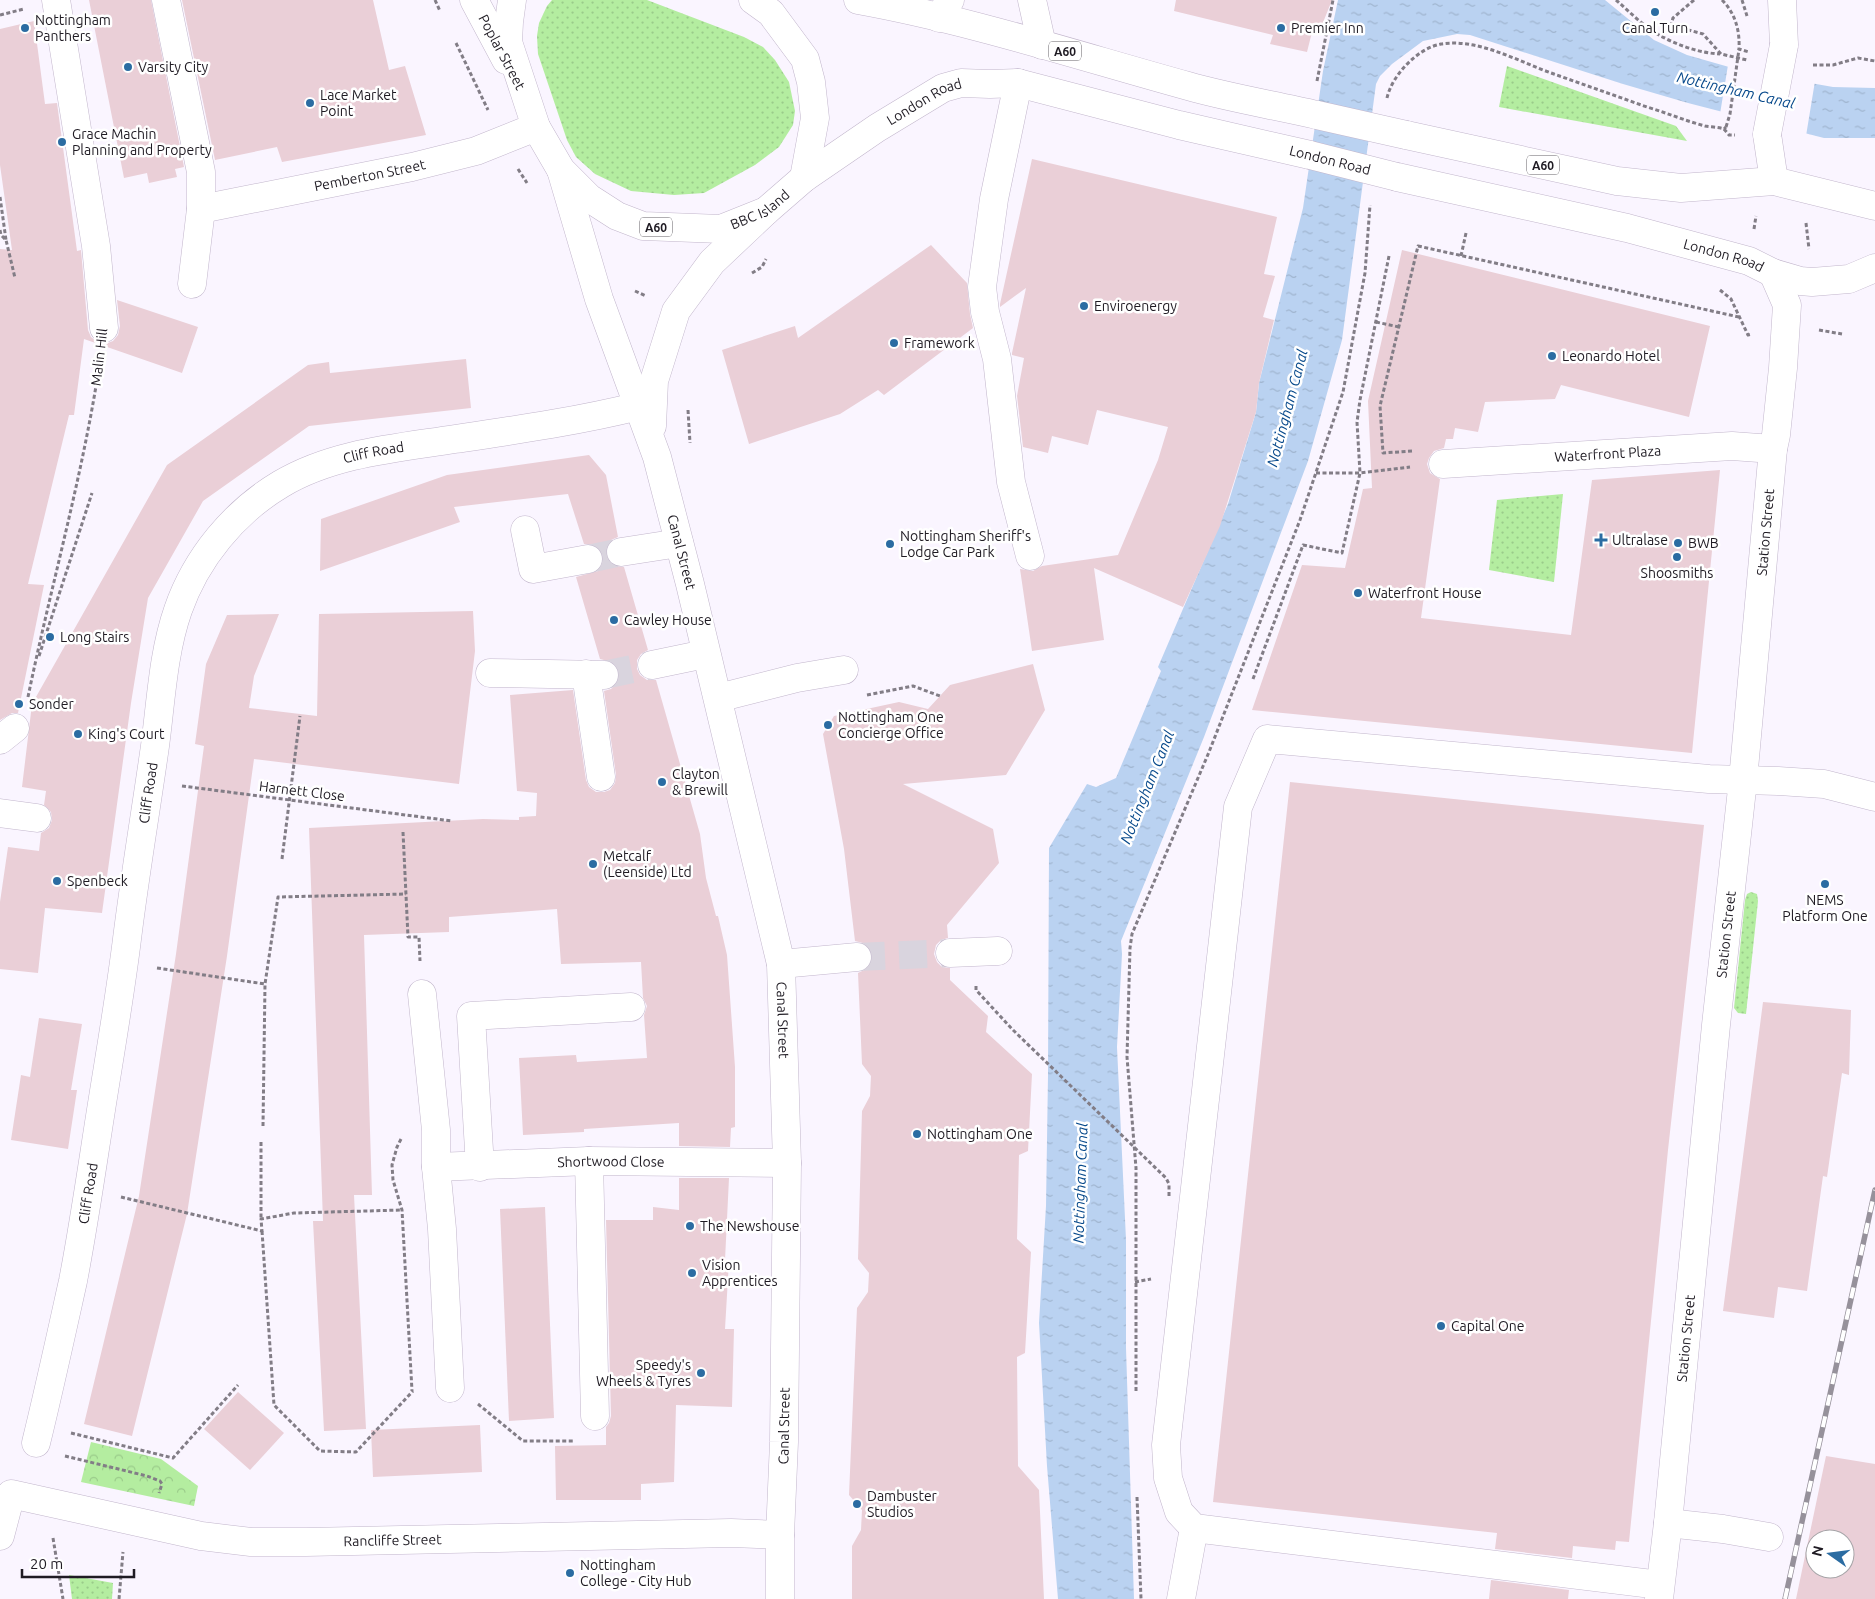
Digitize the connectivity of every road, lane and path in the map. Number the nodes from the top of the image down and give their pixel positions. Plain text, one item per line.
1 (56, 0) edge
2 (166, 0) edge
3 (474, 0) edge
4 (512, 0) edge
5 (753, 0) edge
6 (858, 0) edge
7 (1032, 0) edge
8 (1334, 0) edge
9 (1616, 0) edge
10 (1694, 0) edge
11 (1722, 0) edge
12 (1782, 0) edge
13 (944, 9) edge
14 (18, 10) dead end
15 (0, 16) edge
16 (1658, 23) dead end
17 (1671, 25) junction
18 (1703, 34) dead end
19 (1042, 45) junction
20 (1721, 54) dead end
21 (1875, 61) edge
22 (1834, 66) dead end
23 (1552, 73) dead end
24 (1018, 83) junction
25 (1316, 84) dead end
26 (532, 115) junction
27 (1725, 128) junction
28 (1730, 135) dead end
29 (561, 170) junction
30 (804, 178) junction
31 (1774, 181) junction
32 (0, 197) edge
33 (1875, 206) edge
34 (201, 209) junction
35 (766, 210) junction
36 (0, 230) edge
37 (1466, 233) dead end
38 (0, 236) edge
39 (6, 240) junction
40 (1389, 256) dead end
41 (1461, 256) junction
42 (767, 257) dead end
43 (762, 267) dead end
44 (1875, 268) edge
45 (1773, 273) junction
46 (15, 278) dead end
47 (192, 284) dead end
48 (1376, 322) junction
49 (1399, 327) junction
50 (104, 328) joint
51 (1814, 329) dead end
52 (1842, 334) dead end
53 (1748, 335) dead end
54 (639, 406) junction
55 (1773, 449) junction
56 (657, 457) junction
57 (1432, 457) junction
58 (1360, 472) junction
59 (1316, 473) dead end
60 (92, 493) dead end
61 (525, 530) dead end
62 (679, 543) junction
63 (622, 552) tunnel mouth
64 (1030, 556) dead end
65 (588, 559) tunnel mouth
66 (705, 654) junction
67 (35, 665) junction
68 (652, 665) tunnel mouth
69 (844, 670) dead end
70 (490, 673) dead end
71 (1253, 679) dead end
72 (31, 681) dead end
73 (718, 698) junction
74 (300, 716) dead end
75 (601, 777) dead end
76 (1743, 780) junction
77 (150, 781) junction
78 (1875, 797) edge
79 (289, 800) junction
80 (0, 813) edge
81 (37, 818) dead end
82 (452, 821) dead end
83 (403, 832) dead end
84 (282, 859) dead end
85 (406, 894) junction
86 (998, 952) dead end
87 (950, 953) tunnel mouth
88 (857, 957) tunnel mouth
89 (124, 963) junction
90 (781, 964) junction
91 (265, 984) junction
92 (976, 990) dead end
93 (422, 994) joint
94 (632, 1007) dead end
95 (262, 1126) dead end
96 (261, 1142) dead end
97 (589, 1161) junction
98 (787, 1163) junction
99 (436, 1167) junction
100 (480, 1167) junction
101 (89, 1190) junction
102 (1169, 1197) dead end
103 (261, 1219) junction
104 (442, 1229) junction
105 (262, 1231) junction
106 (1135, 1282) dead end
107 (1142, 1282) dead end
108 (238, 1386) dead end
109 (450, 1388) junction
110 (595, 1416) joint
111 (65, 1431) dead end
112 (48, 1449) joint
113 (157, 1498) dead end
114 (125, 1520) junction
115 (1668, 1523) junction
116 (1194, 1528) junction
117 (52, 1534) dead end
118 (780, 1535) junction
119 (0, 1536) edge
120 (1769, 1536) dead end
121 (1659, 1592) edge
122 (63, 1599) edge
123 (119, 1599) edge
124 (780, 1599) edge
125 (1181, 1599) edge

1 - 50 main road, Malin Hill
2 - 34 main road
3 - 26 main road, Poplar Street / A60
4 - 26 main road, BBC Island / A60
5 - 30 main road
6 - 13 main road, A60
7 - 19 main road
8 - 25 path
9 - 20 path
10 - 17 path
11 - 27 path, bridge
12 - 31 main road, bridge
13 - 19 main road, A60
14 - 15 path
16 - 17 path
17 - 18 path
19 - 31 main road, A60, bridge
21 - 22 path
23 - 27 path
24 - 30 main road, London Road / A60
24 - 45 main road, London Road / A60, bridge
24 - 64 main road
26 - 29 main road, BBC Island / A60
26 - 34 main road, Pemberton Street
27 - 28 path
29 - 35 main road, BBC Island / A60
29 - 54 main road, Canal Street
30 - 35 main road, BBC Island / A60
31 - 33 main road, A60
32 - 39 path
34 - 47 main road
35 - 56 main road, Canal Street
36 - 38 path
37 - 41 path
38 - 39 path
39 - 46 path
40 - 48 path
41 - 49 path
41 - 53 path
42 - 43 path
44 - 45 main road, London Road / A60
45 - 55 main road, Station Street
48 - 49 path
48 - 58 path
49 - 57 path
50 - 67 path, Malin Hill
51 - 52 path
54 - 56 main road, Canal Street
54 - 77 main road, Cliff Road
55 - 57 main road, Waterfront Plaza
55 - 76 main road, Station Street
56 - 62 main road, Canal Street
57 - 58 path
58 - 59 path
58 - 71 path
60 - 67 path
61 - 65 main road
62 - 63 main road
62 - 66 main road, Canal Street
66 - 68 main road
66 - 73 main road, Canal Street
67 - 72 path, Malin Hill
69 - 73 main road
70 - 75 main road
73 - 90 main road, Canal Street
74 - 79 path
76 - 78 main road
76 - 115 main road, Station Street
76 - 116 main road
77 - 79 path, Harnett Close
77 - 89 main road, Cliff Road
79 - 82 path, Harnett Close
79 - 84 path
80 - 81 main road
83 - 85 path
85 - 91 path
85 - 93 path
86 - 87 main road
88 - 90 main road
89 - 91 path
89 - 101 main road, Cliff Road
90 - 98 main road, Canal Street
91 - 95 path
92 - 102 path, bridge
93 - 99 main road
94 - 100 main road
96 - 103 path
97 - 98 main road, Shortwood Close
97 - 100 main road, Shortwood Close
97 - 110 main road
98 - 118 main road, Canal Street
99 - 100 main road, Shortwood Close
99 - 104 main road
101 - 105 path
101 - 112 main road, Cliff Road
103 - 104 path
103 - 105 path
104 - 109 main road
105 - 109 path
106 - 107 path
108 - 111 path
109 - 110 path
112 - 113 path
114 - 118 main road, Rancliffe Street
114 - 119 main road, Rancliffe Street
114 - 123 path
115 - 120 main road
115 - 121 main road, Station Street
116 - 121 main road
116 - 125 main road
117 - 122 path
118 - 124 main road, Canal Street

